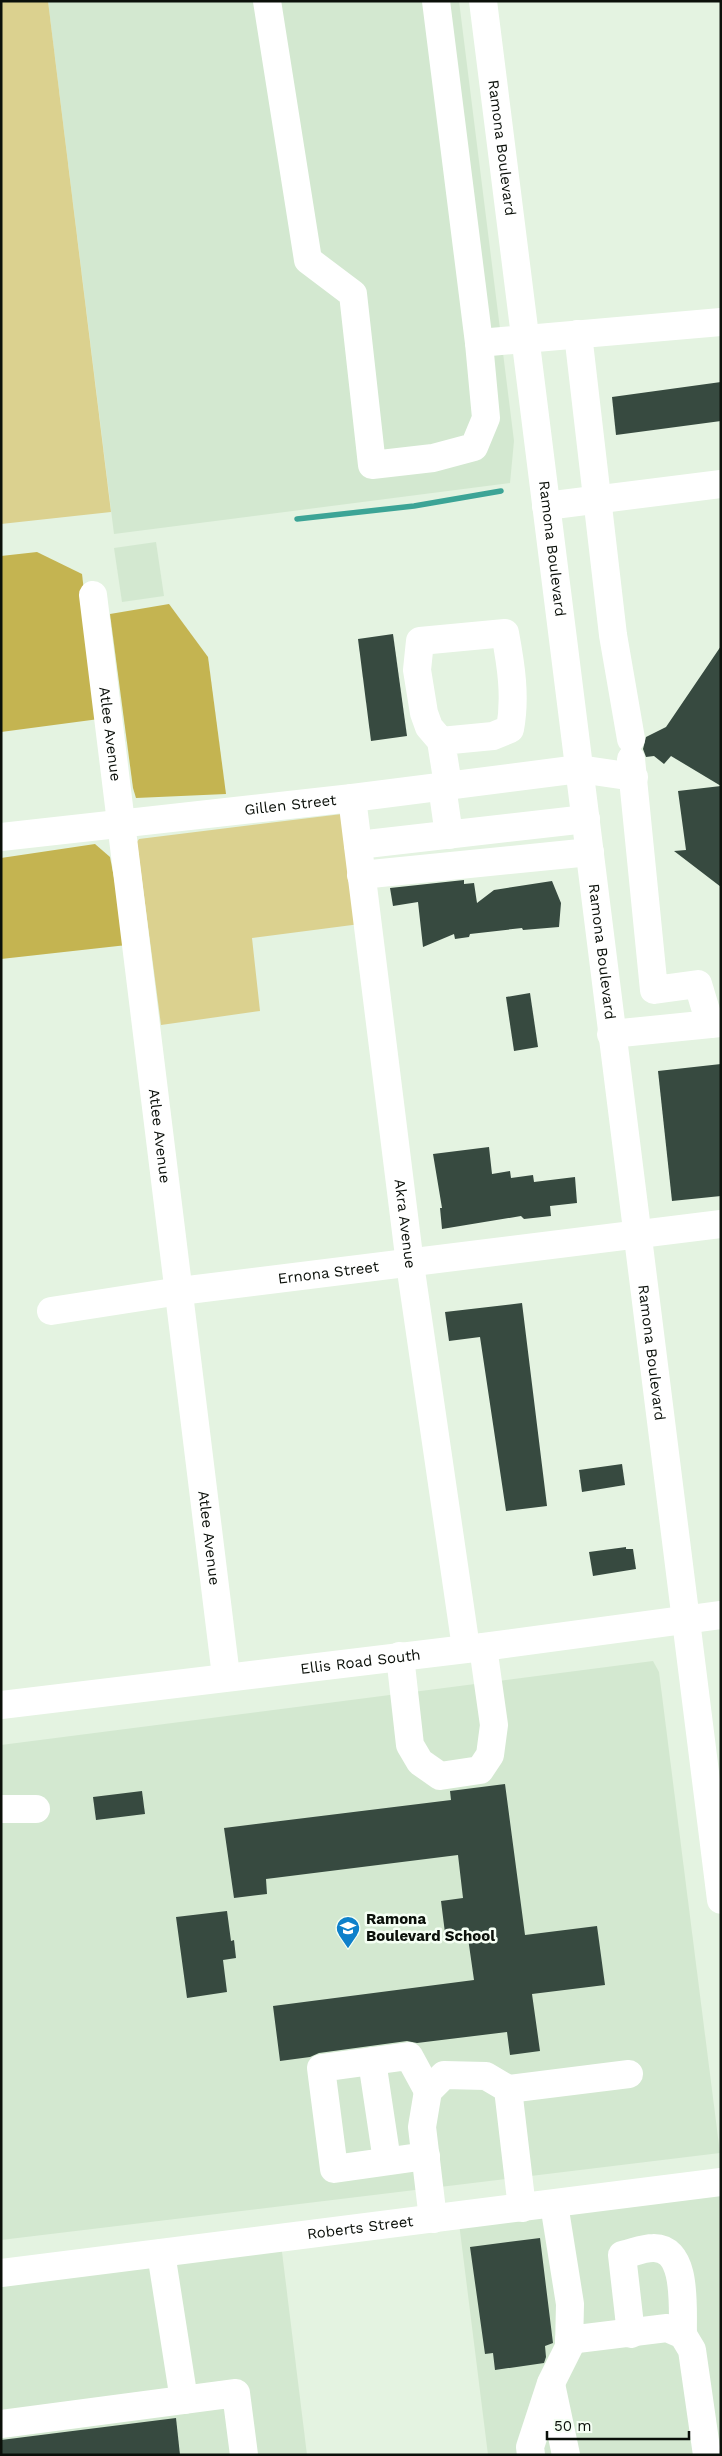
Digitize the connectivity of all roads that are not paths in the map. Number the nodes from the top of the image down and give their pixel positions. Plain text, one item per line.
1 (267, 1) edge
2 (436, 1) edge
3 (483, 1) edge
4 (721, 322) edge
5 (578, 334) junction
6 (527, 338) junction
7 (479, 343) junction
8 (721, 484) edge
9 (597, 500) junction
10 (546, 506) junction
11 (93, 595) dead end
12 (441, 741) junction
13 (632, 758) junction
14 (579, 769) junction
15 (445, 786) junction
16 (352, 798) junction
17 (586, 819) junction
18 (120, 823) junction
19 (449, 835) junction
20 (1, 837) edge
21 (358, 845) junction
22 (590, 852) junction
23 (361, 875) junction
24 (715, 1024) edge
25 (611, 1034) junction
26 (721, 1224) edge
27 (635, 1235) junction
28 (410, 1264) junction
29 (180, 1291) junction
30 (51, 1311) dead end
31 (721, 1615) edge
32 (685, 1620) junction
33 (474, 1647) junction
34 (400, 1656) junction
35 (226, 1676) junction
36 (1, 1705) edge
37 (1, 1808) edge
38 (36, 1809) dead end
39 (721, 1900) edge
40 (372, 2061) junction
41 (630, 2074) dead end
42 (508, 2089) junction
43 (428, 2091) junction
44 (426, 2156) junction
45 (387, 2161) junction
46 (721, 2182) edge
47 (554, 2204) junction
48 (522, 2208) junction
49 (433, 2219) junction
50 (161, 2253) junction
51 (1, 2273) edge
52 (631, 2334) junction
53 (683, 2336) junction
54 (569, 2340) junction
55 (551, 2383) junction
56 (184, 2400) junction
57 (714, 2416) edge
58 (1, 2424) edge
59 (244, 2455) edge
60 (531, 2455) edge
61 (566, 2455) edge
62 (707, 2455) edge

1 - 7 street
2 - 7 street
3 - 6 street, Ramona Boulevard
4 - 5 street
5 - 6 street
5 - 9 street
6 - 7 street
6 - 10 street, Ramona Boulevard
8 - 9 street
9 - 10 street
9 - 13 street
10 - 14 street, Ramona Boulevard
11 - 18 street, Atlee Avenue
12 - 12 street
12 - 15 street
13 - 14 street, Gillen Street
13 - 24 street
14 - 15 street, Gillen Street
14 - 17 street, Ramona Boulevard
15 - 16 street, Gillen Street
15 - 19 street
16 - 18 street, Gillen Street
16 - 21 street, Akra Avenue
17 - 19 street
17 - 22 street, Ramona Boulevard
18 - 20 street, Gillen Street
18 - 29 street, Atlee Avenue
19 - 21 street
21 - 23 street, Akra Avenue
22 - 23 street
22 - 25 street, Ramona Boulevard
23 - 28 street, Akra Avenue
24 - 25 street
25 - 27 street, Ramona Boulevard
26 - 27 street, Ernona Street
27 - 28 street, Ernona Street
27 - 32 street, Ramona Boulevard
28 - 29 street, Ernona Street
28 - 33 street, Akra Avenue
29 - 30 street, Ernona Street
29 - 35 street, Atlee Avenue
31 - 32 street, Ellis Road South
32 - 33 street, Ellis Road South
32 - 39 street, Ramona Boulevard
33 - 34 street, Ellis Road South
33 - 34 street, Akra Avenue
34 - 35 street, Ellis Road South
35 - 36 street, Ellis Road South
37 - 38 street
40 - 43 street
40 - 45 street
40 - 45 street
41 - 42 street
42 - 43 street
42 - 48 street
43 - 44 street
44 - 45 street
44 - 49 street
46 - 47 street, Roberts Street
47 - 48 street, Roberts Street
47 - 54 street
48 - 49 street, Roberts Street
49 - 50 street, Roberts Street
50 - 51 street, Roberts Street
50 - 56 street
52 - 53 street
52 - 53 street
52 - 54 street
53 - 57 street
54 - 55 street
55 - 60 street
55 - 61 street
56 - 58 street
56 - 59 street
57 - 62 street

